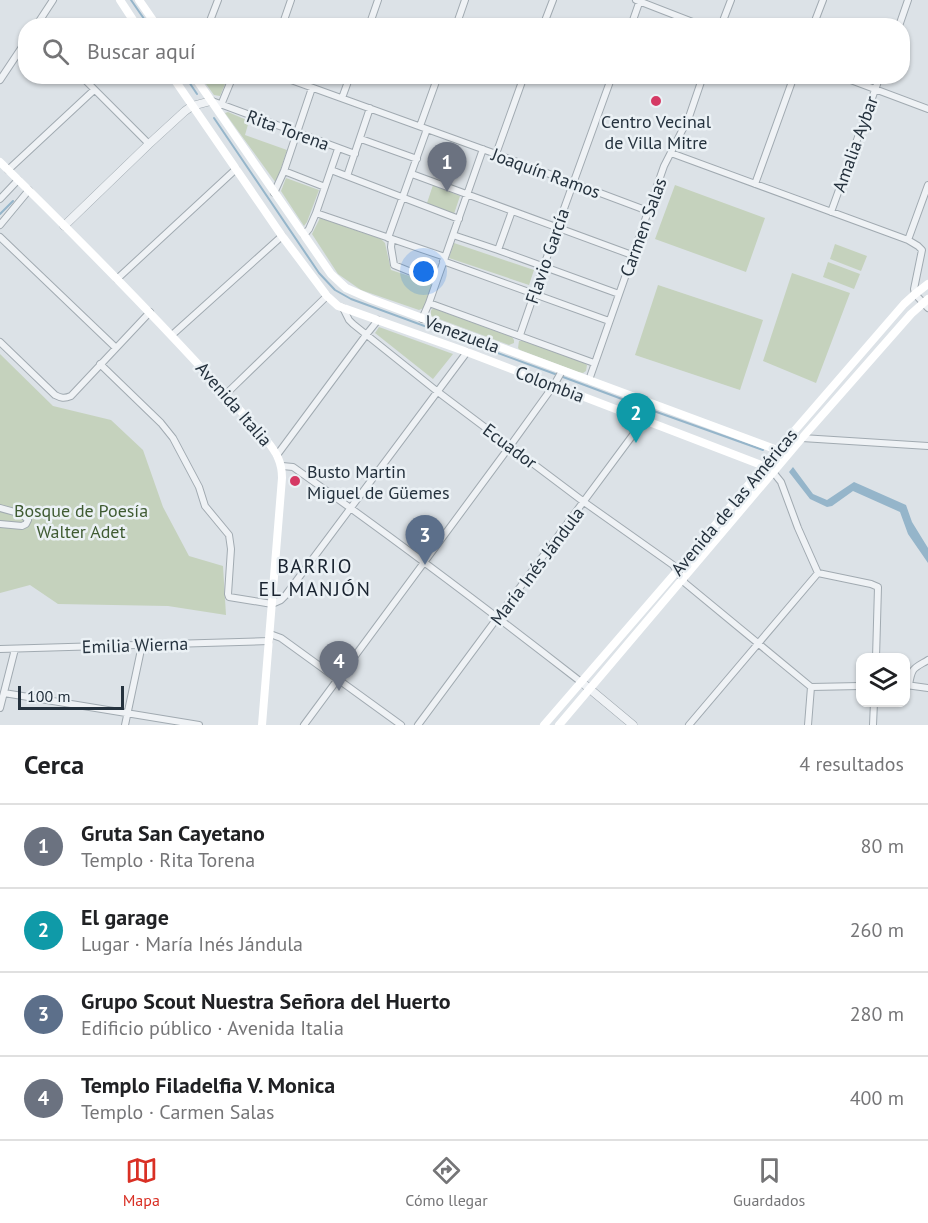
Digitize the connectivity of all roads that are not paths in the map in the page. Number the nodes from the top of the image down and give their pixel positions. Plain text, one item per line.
1 (53, 0) edge
2 (120, 0) edge
3 (139, 0) edge
4 (218, 0) edge
5 (291, 0) edge
6 (378, 0) edge
7 (465, 0) edge
8 (552, 0) edge
9 (638, 0) edge
10 (731, 0) edge
11 (823, 0) edge
12 (908, 0) edge
13 (41, 18) edge
14 (132, 18) edge
15 (151, 18) edge
16 (211, 18) edge
17 (285, 18) edge
18 (372, 18) edge
19 (459, 18) edge
20 (546, 18) edge
21 (633, 18) edge
22 (683, 18) edge
23 (725, 18) edge
24 (816, 18) edge
25 (902, 18) edge
26 (18, 53) edge
27 (0, 80) edge
28 (88, 84) edge
29 (177, 84) edge
30 (199, 84) edge
31 (230, 84) edge
32 (301, 84) edge
33 (347, 84) edge
34 (435, 84) edge
35 (521, 84) edge
36 (609, 84) edge
37 (700, 84) edge
38 (791, 84) edge
39 (861, 84) edge
40 (878, 84) edge
41 (312, 88) junction
42 (94, 90) junction
43 (876, 90) junction
44 (342, 98) junction
45 (211, 101) junction
46 (221, 105) junction
47 (192, 106) junction
48 (370, 108) junction
49 (928, 109) edge
50 (420, 126) junction
51 (427, 129) junction
52 (297, 133) junction
53 (361, 138) junction
54 (148, 144) junction
55 (338, 149) junction
56 (483, 149) junction
57 (671, 153) junction
58 (355, 154) junction
59 (496, 154) junction
60 (417, 159) junction
61 (0, 162) edge
62 (236, 169) junction
63 (8, 170) junction
64 (331, 170) junction
65 (284, 171) junction
66 (412, 174) junction
67 (347, 176) junction
68 (18, 180) junction
69 (573, 182) junction
70 (755, 184) junction
71 (928, 185) edge
72 (325, 187) junction
73 (29, 190) junction
74 (274, 194) junction
75 (467, 195) junction
76 (402, 197) junction
77 (0, 200) edge
78 (512, 211) junction
79 (648, 211) junction
80 (831, 212) junction
81 (316, 213) junction
82 (459, 219) junction
83 (0, 225) edge
84 (64, 226) junction
85 (557, 228) junction
86 (304, 235) junction
87 (453, 235) junction
88 (282, 236) junction
89 (0, 237) edge
90 (390, 239) junction
91 (908, 240) junction
92 (925, 249) edge
93 (498, 250) junction
94 (633, 255) junction
95 (444, 259) junction
96 (543, 267) junction
97 (117, 279) junction
98 (436, 282) junction
99 (928, 284) edge
100 (534, 294) junction
101 (619, 294) junction
102 (915, 294) junction
103 (327, 296) junction
104 (429, 303) junction
105 (926, 303) edge
106 (342, 308) junction
107 (150, 312) junction
108 (422, 319) junction
109 (378, 320) junction
110 (609, 321) junction
111 (172, 335) junction
112 (366, 335) junction
113 (520, 335) junction
114 (0, 342) edge
115 (115, 348) junction
116 (466, 352) junction
117 (594, 363) junction
118 (100, 364) junction
119 (562, 371) junction
120 (589, 380) junction
121 (554, 385) junction
122 (438, 392) junction
123 (226, 394) junction
124 (651, 404) junction
125 (644, 419) junction
126 (802, 438) junction
127 (510, 446) junction
128 (928, 446) edge
129 (777, 450) junction
130 (788, 454) junction
131 (277, 455) junction
132 (282, 466) junction
133 (764, 466) junction
134 (773, 472) junction
135 (584, 502) junction
136 (0, 508) edge
137 (351, 508) junction
138 (0, 524) edge
139 (424, 563) junction
140 (677, 571) junction
141 (818, 573) junction
142 (682, 579) junction
143 (272, 604) junction
144 (498, 618) junction
145 (269, 637) junction
146 (758, 644) junction
147 (142, 645) junction
148 (0, 649) edge
149 (15, 649) junction
150 (876, 653) edge
151 (928, 660) edge
152 (910, 674) edge
153 (339, 679) junction
154 (581, 682) junction
155 (910, 685) edge
156 (856, 686) edge
157 (811, 687) junction
158 (928, 688) edge
159 (590, 689) junction
160 (4, 693) junction
161 (874, 707) edge
162 (0, 708) edge
163 (128, 713) junction
164 (125, 725) edge
165 (199, 725) edge
166 (262, 725) edge
167 (304, 725) edge
168 (401, 725) edge
169 (418, 725) edge
170 (544, 725) edge
171 (559, 725) edge
172 (633, 725) edge
173 (689, 725) edge
174 (808, 725) edge
175 (873, 725) edge

1 - 13 street
2 - 14 main road
3 - 15 main road
4 - 16 street
5 - 17 street
6 - 18 street
7 - 19 street
8 - 20 street
9 - 21 street
9 - 22 street
10 - 23 street
11 - 24 street
12 - 25 street
26 - 27 street
28 - 42 street
29 - 47 main road
30 - 45 main road
31 - 46 street
32 - 41 street, Joaquín Ramos
33 - 44 street
34 - 50 street
35 - 59 street
36 - 69 street, Flavio García
37 - 57 street, Carmen Salas
38 - 70 street
39 - 43 street
40 - 43 street, Amalia Aybar
41 - 44 street, Joaquín Ramos
41 - 52 street
42 - 54 street
42 - 63 street
43 - 49 street
43 - 80 street, Amalia Aybar
44 - 48 street, Joaquín Ramos
45 - 46 street, Rita Torena
45 - 47 street
45 - 74 main road
46 - 52 street, Rita Torena
47 - 54 street
47 - 62 main road
48 - 50 street, Joaquín Ramos
48 - 53 street
50 - 51 street, Joaquín Ramos
51 - 56 street, Joaquín Ramos
51 - 60 street
52 - 55 street, Rita Torena
52 - 65 street
53 - 58 street
53 - 60 street
54 - 84 street
55 - 58 street, Rita Torena
55 - 64 street
56 - 59 street, Joaquín Ramos
56 - 75 street
57 - 70 street
57 - 79 street, Carmen Salas
58 - 67 street
59 - 69 street, Joaquín Ramos
60 - 66 street
61 - 63 main road, Avenida Italia
62 - 88 main road
62 - 97 street
63 - 68 main road, Avenida Italia
64 - 67 street
64 - 72 street
65 - 72 street
65 - 74 street
66 - 75 street
66 - 76 street
67 - 76 street
68 - 73 main road, Avenida Italia
68 - 77 street
69 - 79 street, Joaquín Ramos
69 - 85 street, Flavio García
70 - 80 street
71 - 91 street
72 - 81 street
73 - 83 street
73 - 84 main road, Avenida Italia
74 - 86 main road
75 - 78 street
75 - 82 street
76 - 82 street
76 - 90 street
78 - 85 street
78 - 93 street
79 - 94 street, Carmen Salas
80 - 91 street
81 - 86 street
81 - 90 street
82 - 87 street
84 - 97 main road, Avenida Italia
85 - 94 street
85 - 96 street, Flavio García
86 - 108 main road, Venezuela
87 - 93 street
87 - 95 street
88 - 103 main road
88 - 111 street
89 - 115 street
90 - 95 street
90 - 98 street
91 - 92 street
92 - 102 street
93 - 96 street
94 - 101 street, Carmen Salas
95 - 98 street
95 - 100 street
96 - 100 street, Flavio García
96 - 101 street
97 - 107 main road, Avenida Italia
98 - 104 street
99 - 102 main road, Avenida de las Américas
100 - 110 street
100 - 113 street, Flavio García
101 - 110 street, Carmen Salas
102 - 105 street
102 - 129 main road, Avenida de las Américas
103 - 106 main road, Colombia
103 - 123 street
104 - 108 street
104 - 113 street, Venezuela
105 - 126 main road, Avenida de las Américas
106 - 109 main road, Colombia
106 - 112 street, Ecuador
107 - 111 main road, Avenida Italia
107 - 115 street
108 - 119 main road, Venezuela
109 - 112 street
109 - 116 main road, Colombia
110 - 117 street, Carmen Salas
111 - 123 main road, Avenida Italia
112 - 122 street, Ecuador
112 - 131 street
113 - 117 street, Venezuela
114 - 118 street
115 - 118 street
116 - 121 main road, Colombia
116 - 122 street
117 - 120 street, Carmen Salas
118 - 143 street
119 - 120 main road, Venezuela
119 - 121 street
120 - 124 main road, Venezuela
121 - 125 main road, Colombia
121 - 127 street
122 - 127 street, Ecuador
122 - 137 street
123 - 131 main road, Avenida Italia
124 - 125 street, María Inés Jándula
124 - 129 main road, Venezuela
125 - 133 main road, Colombia
125 - 135 street, María Inés Jándula
126 - 128 street
126 - 130 main road, Avenida de las Américas
127 - 135 street, Ecuador
127 - 139 street
129 - 130 main road, Venezuela
129 - 133 main road, Avenida de las Américas
130 - 134 main road, Avenida de las Américas
131 - 132 main road, Avenida Italia
132 - 137 street, Avenida Italia
132 - 143 main road
133 - 134 main road, Colombia
133 - 140 main road, Avenida de las Américas
134 - 141 street
134 - 142 main road, Avenida de las Américas
135 - 140 street, Ecuador
135 - 144 street, María Inés Jándula
136 - 138 street
137 - 139 street, Avenida Italia
137 - 143 street
139 - 144 street, Avenida Italia
139 - 153 street
140 - 142 street, Ecuador
140 - 154 main road, Avenida de las Américas
141 - 146 street
141 - 150 street
142 - 146 street, Ecuador
142 - 159 main road, Avenida de las Américas
143 - 145 main road
144 - 154 street, Avenida Italia
144 - 169 street, María Inés Jándula
145 - 147 street, Emilia Wierna
145 - 153 street
145 - 166 main road
146 - 157 street, Ecuador
146 - 173 street
147 - 149 street, Emilia Wierna
147 - 163 street
148 - 149 street, Emilia Wierna
149 - 160 street
151 - 152 street
153 - 167 street
153 - 168 street
154 - 159 street, Avenida Italia
154 - 170 main road, Avenida de las Américas
155 - 158 street
156 - 157 street
157 - 174 street
159 - 171 main road, Avenida de las Américas
159 - 172 street, Avenida Italia
160 - 162 street
160 - 163 street
161 - 175 street
163 - 164 street
163 - 165 street

